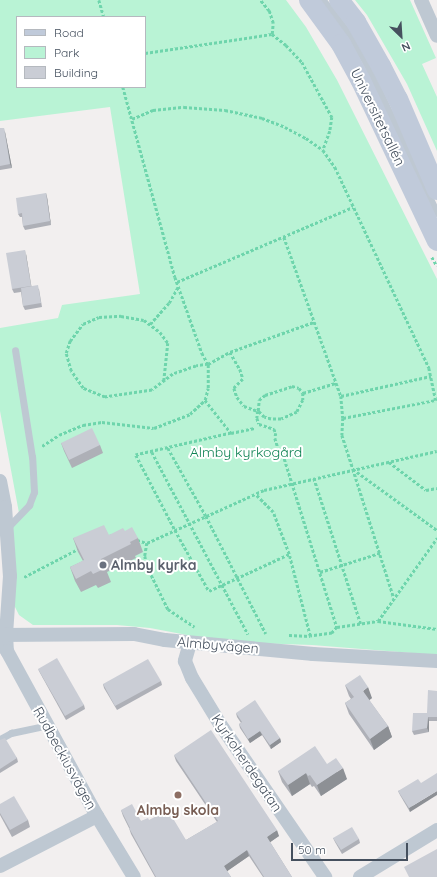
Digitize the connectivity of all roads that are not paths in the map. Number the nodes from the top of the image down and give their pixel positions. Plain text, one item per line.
1 (309, 0) edge
2 (323, 0) edge
3 (339, 0) edge
4 (421, 0) edge
5 (437, 36) edge
6 (437, 190) edge
7 (437, 213) edge
8 (437, 241) edge
9 (15, 350) dead end
10 (0, 480) edge
11 (7, 528) junction
12 (3, 635) edge
13 (190, 643) junction
14 (437, 661) edge
15 (48, 725) junction
16 (0, 739) edge
17 (97, 816) junction
18 (437, 830) edge
19 (0, 866) edge
20 (134, 877) edge
21 (325, 877) edge
22 (360, 877) edge

1 - 8 main road, Universitetsallén
2 - 7 lane
3 - 6 main road, Universitetsallén
4 - 5 street
9 - 11 lane
10 - 11 street, Rudbeckiusvägen
11 - 12 street, Rudbeckiusvägen
12 - 13 street, Almbyvägen
12 - 15 street, Rudbeckiusvägen
13 - 14 street, Almbyvägen
13 - 21 street, Kyrkoherdegatan
15 - 16 lane
15 - 17 street, Rudbeckiusvägen
17 - 19 street
17 - 20 street, Rudbeckiusvägen
18 - 22 street

